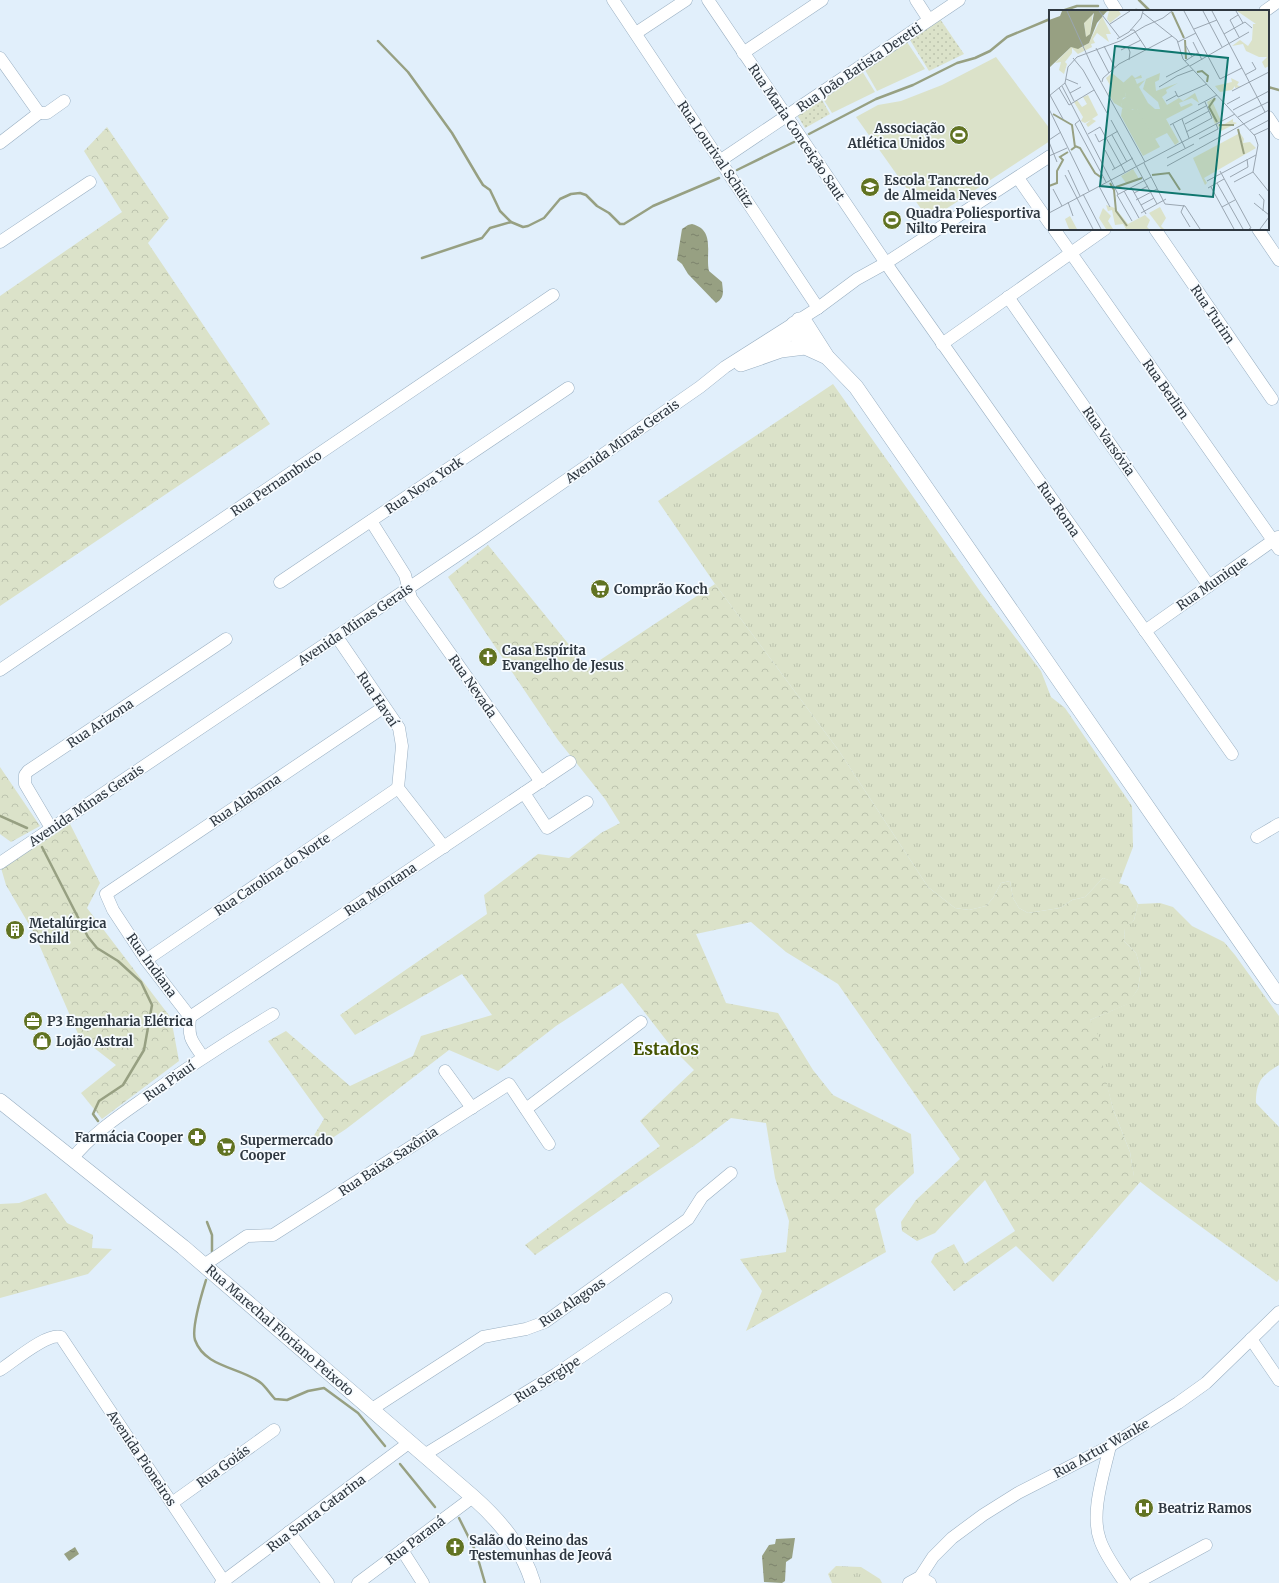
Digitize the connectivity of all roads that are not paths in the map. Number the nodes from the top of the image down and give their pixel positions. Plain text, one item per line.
1 (613, 0) edge
2 (686, 0) edge
3 (708, 0) edge
4 (822, 0) edge
5 (916, 0) edge
6 (959, 0) edge
7 (1110, 0) edge
8 (1279, 1) edge
9 (1116, 10) edge
10 (1266, 10) edge
11 (929, 20) junction
12 (636, 34) junction
13 (743, 53) junction
14 (0, 58) edge
15 (64, 101) dead end
16 (39, 113) junction
17 (786, 116) junction
18 (1269, 119) edge
19 (1279, 134) edge
20 (0, 143) edge
21 (1049, 157) edge
22 (720, 160) junction
23 (1018, 178) junction
24 (90, 182) dead end
25 (1049, 223) edge
26 (1055, 230) edge
27 (1104, 230) edge
28 (1156, 230) edge
29 (1259, 230) edge
30 (0, 242) edge
31 (1071, 253) junction
32 (1279, 260) edge
33 (883, 265) junction
34 (553, 295) dead end
35 (1008, 297) junction
36 (818, 308) junction
37 (799, 325) junction
38 (942, 344) junction
39 (805, 347) junction
40 (827, 357) junction
41 (741, 364) junction
42 (708, 381) junction
43 (568, 388) dead end
44 (1272, 399) dead end
45 (371, 521) junction
46 (1277, 542) edge
47 (280, 582) dead end
48 (1209, 586) junction
49 (410, 588) junction
50 (1145, 630) junction
51 (337, 637) junction
52 (226, 639) dead end
53 (0, 670) edge
54 (384, 707) junction
55 (1232, 754) dead end
56 (570, 762) dead end
57 (541, 782) junction
58 (398, 788) junction
59 (524, 793) junction
60 (587, 802) dead end
61 (1279, 824) edge
62 (51, 828) junction
63 (1258, 837) dead end
64 (444, 847) junction
65 (0, 863) edge
66 (106, 894) joint
67 (146, 960) junction
68 (1279, 997) edge
69 (273, 1014) dead end
70 (190, 1017) junction
71 (641, 1022) dead end
72 (203, 1057) junction
73 (445, 1071) dead end
74 (0, 1101) edge
75 (472, 1108) junction
76 (526, 1109) junction
77 (549, 1144) dead end
78 (72, 1159) junction
79 (731, 1173) dead end
80 (204, 1265) junction
81 (666, 1299) dead end
82 (1279, 1312) edge
83 (1251, 1339) junction
84 (0, 1370) edge
85 (1279, 1380) edge
86 (372, 1409) junction
87 (274, 1430) dead end
88 (410, 1442) junction
89 (1110, 1446) junction
90 (424, 1454) junction
91 (473, 1497) junction
92 (172, 1503) junction
93 (289, 1532) junction
94 (1206, 1545) dead end
95 (402, 1550) junction
96 (920, 1577) junction
97 (223, 1582) edge
98 (328, 1583) edge
99 (358, 1583) edge
100 (423, 1583) edge
101 (533, 1583) edge
102 (909, 1583) edge
103 (930, 1583) edge
104 (1125, 1583) edge
105 (1136, 1583) edge

1 - 12 street, Rua Lourival Schütz
2 - 12 street
3 - 13 street, Rua Maria Conceição Saut
4 - 13 street
5 - 11 street
6 - 11 street, Rua João Batista Deretti
7 - 9 street
8 - 10 street
11 - 17 street, Rua João Batista Deretti
12 - 22 street, Rua Lourival Schütz
13 - 17 street, Rua Maria Conceição Saut
14 - 16 street
15 - 16 street
16 - 20 street
17 - 22 street, Rua João Batista Deretti
17 - 33 street, Rua Maria Conceição Saut
18 - 19 street
21 - 23 street, Avenida Minas Gerais
22 - 36 street, Rua Lourival Schütz
23 - 25 street
23 - 33 street, Avenida Minas Gerais
24 - 30 street
26 - 31 street, Rua Berlim
27 - 31 street
28 - 44 street, Rua Turim
29 - 32 street
31 - 35 street
31 - 46 street, Rua Berlim
33 - 36 street, Avenida Minas Gerais
33 - 37 street, Avenida Minas Gerais
33 - 38 street, Rua Roma
34 - 53 street, Rua Pernambuco
35 - 38 street
35 - 48 street, Rua Varsóvia
36 - 37 street, Avenida Minas Gerais
37 - 39 main road
37 - 40 main road
37 - 41 street, Avenida Minas Gerais
37 - 42 street, Avenida Minas Gerais
38 - 50 street, Rua Roma
39 - 40 main road
39 - 41 main road
40 - 68 main road
41 - 42 street, Avenida Minas Gerais
42 - 49 street, Avenida Minas Gerais
43 - 45 street, Rua Nova York
45 - 47 street, Rua Nova York
45 - 49 street, Rua Nevada
46 - 48 street, Rua Munique
48 - 50 street, Rua Munique
49 - 51 street, Avenida Minas Gerais
49 - 57 street, Rua Nevada
50 - 55 street, Rua Roma
51 - 54 street, Rua Havaí
51 - 62 street, Avenida Minas Gerais
52 - 62 street, Rua Arizona
54 - 58 street, Rua Havaí
54 - 66 street, Rua Alabama
56 - 57 street, Rua Montana
57 - 59 street, Rua Montana
58 - 64 street
58 - 67 street, Rua Carolina do Norte
59 - 60 street
59 - 64 street, Rua Montana
61 - 63 street
62 - 65 street, Avenida Minas Gerais
64 - 70 street, Rua Montana
66 - 67 street, Rua Indiana
67 - 70 street, Rua Indiana
69 - 72 street, Rua Piauí
70 - 72 street
71 - 76 street
72 - 78 street, Rua Piauí
73 - 75 street
74 - 78 main road, Rua Marechal Floriano Peixoto
75 - 76 street, Rua Baixa Saxônia
75 - 80 street, Rua Baixa Saxônia
76 - 77 street, Rua Baixa Saxônia
78 - 80 main road, Rua Marechal Floriano Peixoto
79 - 86 street, Rua Alagoas
80 - 86 main road, Rua Marechal Floriano Peixoto
81 - 90 street, Rua Sergipe
82 - 83 street, Rua Artur Wanke
83 - 85 street
83 - 89 street, Rua Artur Wanke
84 - 92 street, Avenida Pioneiros
86 - 88 main road, Rua Marechal Floriano Peixoto
87 - 92 street, Rua Goiás
88 - 90 main road, Rua Marechal Floriano Peixoto
88 - 93 street, Rua Santa Catarina
89 - 96 street, Rua Artur Wanke
89 - 104 street
90 - 91 main road, Rua Marechal Floriano Peixoto
91 - 95 street, Rua Paraná
91 - 101 main road, Rua Marechal Floriano Peixoto
92 - 97 street, Avenida Pioneiros
93 - 97 street, Rua Santa Catarina
93 - 98 street
94 - 105 street
95 - 99 street, Rua Paraná
95 - 100 street
96 - 102 street
96 - 103 street

